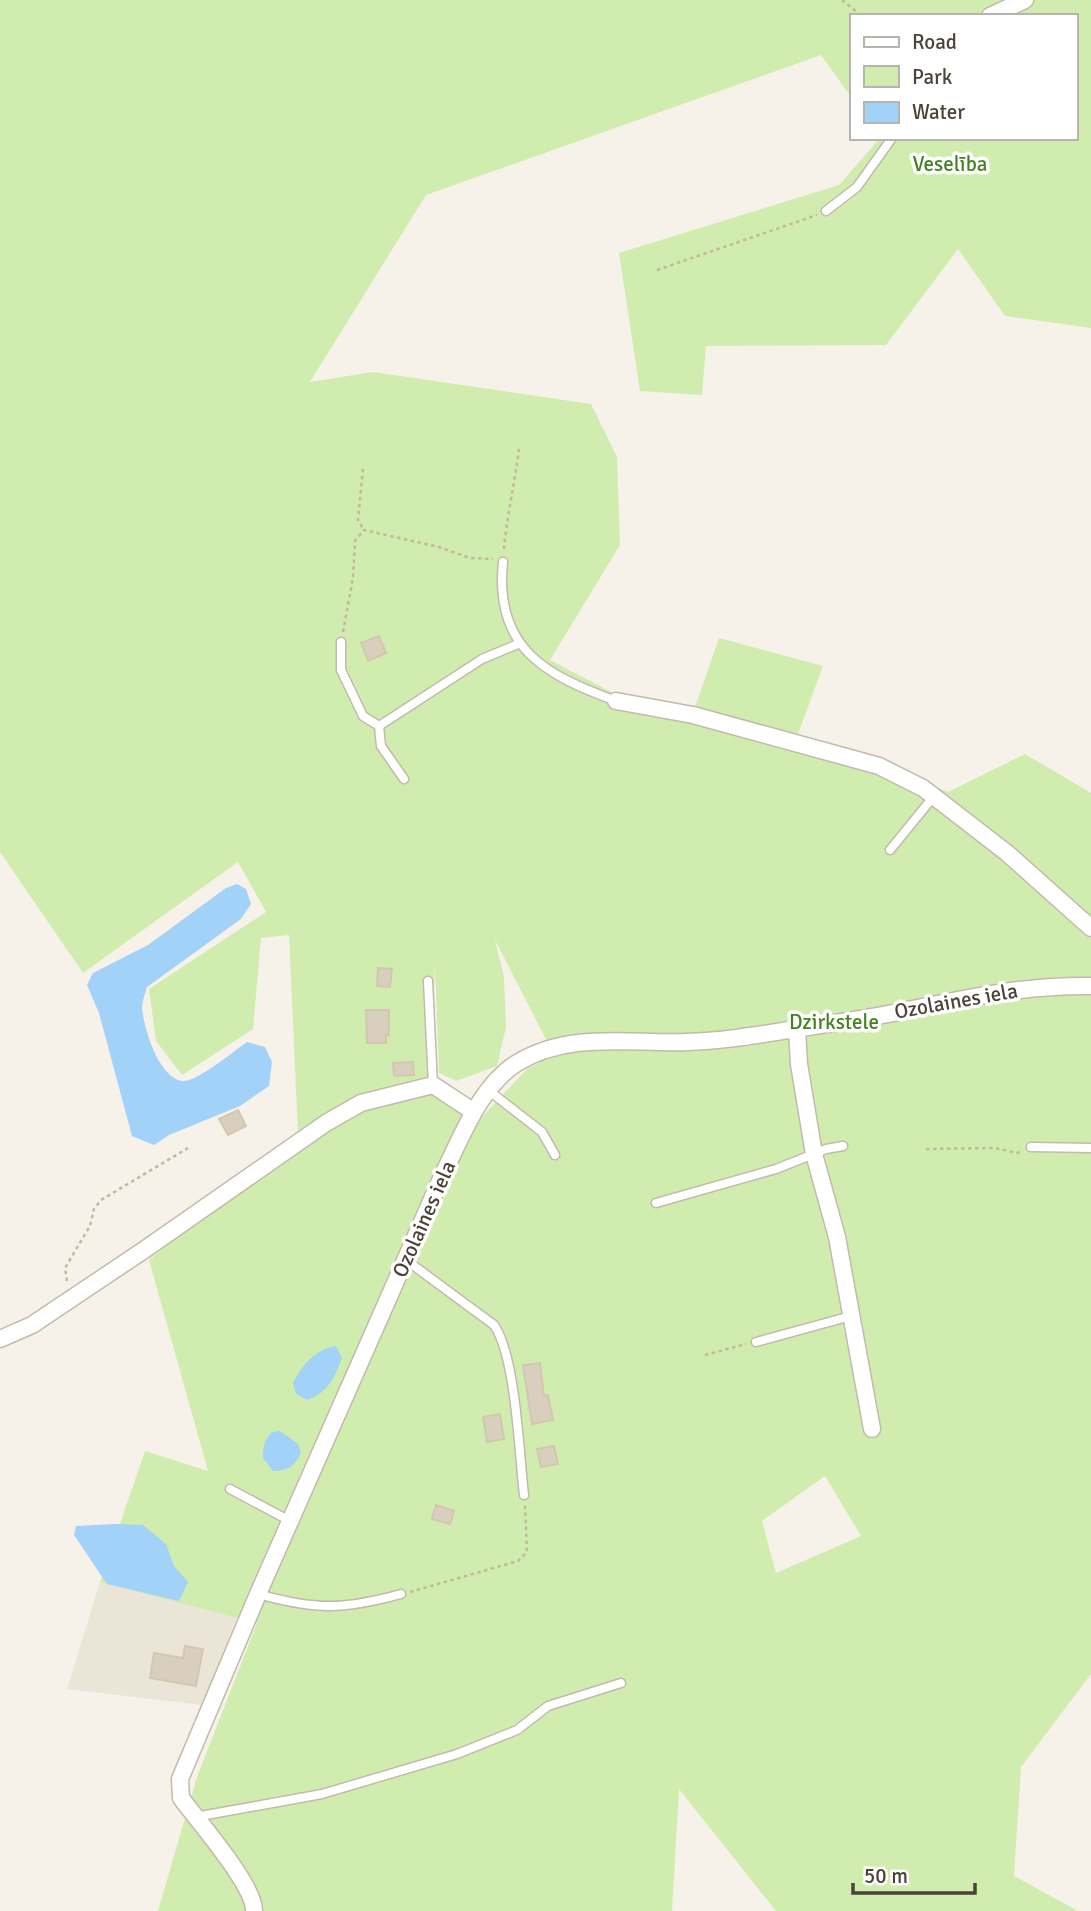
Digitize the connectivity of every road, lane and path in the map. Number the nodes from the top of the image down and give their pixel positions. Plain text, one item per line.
1 (842, 0) edge
2 (1025, 0) edge
3 (860, 14) edge
4 (994, 14) edge
5 (891, 140) edge
6 (827, 211) joint
7 (657, 270) dead end
8 (519, 449) dead end
9 (363, 469) dead end
10 (365, 530) junction
11 (503, 562) junction
12 (341, 642) joint
13 (518, 644) junction
14 (616, 701) joint
15 (379, 726) junction
16 (404, 779) dead end
17 (933, 796) junction
18 (890, 850) dead end
19 (1091, 928) edge
20 (428, 981) dead end
21 (1091, 986) edge
22 (797, 1028) junction
23 (433, 1085) junction
24 (488, 1090) junction
25 (474, 1112) junction
26 (843, 1146) dead end
27 (1031, 1147) joint
28 (188, 1148) dead end
29 (1091, 1148) edge
30 (926, 1149) dead end
31 (814, 1154) junction
32 (555, 1155) dead end
33 (656, 1203) dead end
34 (406, 1260) junction
35 (81, 1293) junction
36 (851, 1316) junction
37 (0, 1339) edge
38 (756, 1342) joint
39 (705, 1355) dead end
40 (872, 1429) dead end
41 (230, 1489) dead end
42 (524, 1495) joint
43 (290, 1521) junction
44 (258, 1594) junction
45 (401, 1594) joint
46 (621, 1683) dead end
47 (195, 1817) junction
48 (254, 1911) edge

1 - 3 path
2 - 4 street
5 - 6 lane
6 - 7 path
8 - 11 path
9 - 10 path
10 - 11 path
10 - 12 path
11 - 13 lane
12 - 15 lane
13 - 14 lane
13 - 15 lane
14 - 17 street
15 - 16 lane
17 - 18 lane
17 - 19 street
20 - 23 lane
21 - 22 street, Ozolaines iela
22 - 24 street, Ozolaines iela
22 - 31 street
23 - 25 street
23 - 35 street
24 - 25 street, Ozolaines iela
24 - 32 lane
25 - 34 street, Ozolaines iela
26 - 31 lane
27 - 29 lane
27 - 30 path
28 - 35 path
31 - 33 lane
31 - 36 street
34 - 42 lane
34 - 43 street, Ozolaines iela
35 - 37 street
36 - 38 lane
36 - 40 street
38 - 39 path
41 - 43 lane
42 - 45 path
43 - 44 street, Ozolaines iela
44 - 45 lane
44 - 47 street, Ozolaines iela
46 - 47 lane
47 - 48 street, Ozolaines iela

